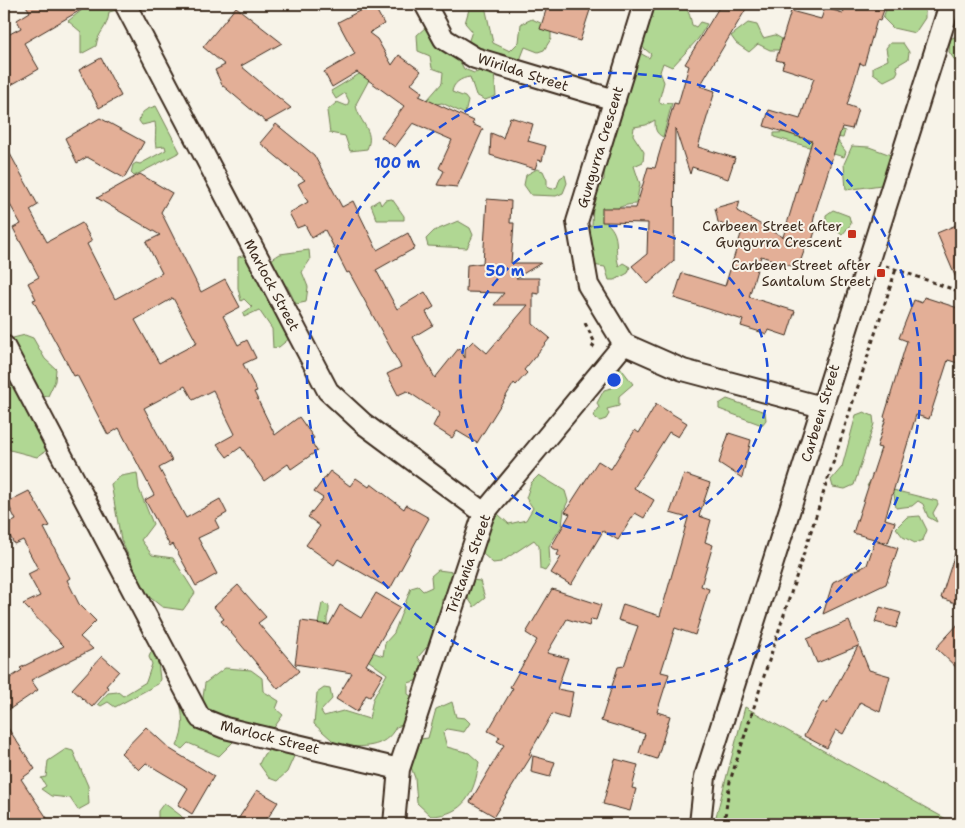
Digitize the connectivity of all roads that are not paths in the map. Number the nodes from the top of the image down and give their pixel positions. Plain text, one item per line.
1 (125, 4) edge
2 (425, 4) edge
3 (644, 4) edge
4 (950, 4) edge
5 (615, 100) junction
6 (624, 344) junction
7 (4, 346) edge
8 (822, 407) junction
9 (484, 513) junction
10 (399, 769) junction
11 (394, 824) edge
12 (700, 824) edge

1 - 9 street, Marlock Street
2 - 5 street, Wirilda Street
3 - 5 street, Gungurra Crescent
4 - 8 street, Carbeen Street
5 - 6 street, Gungurra Crescent
6 - 8 street
6 - 9 street, Tristania Street
7 - 10 street, Marlock Street
8 - 12 street, Carbeen Street
9 - 10 street, Tristania Street
10 - 11 street, Tristania Street

